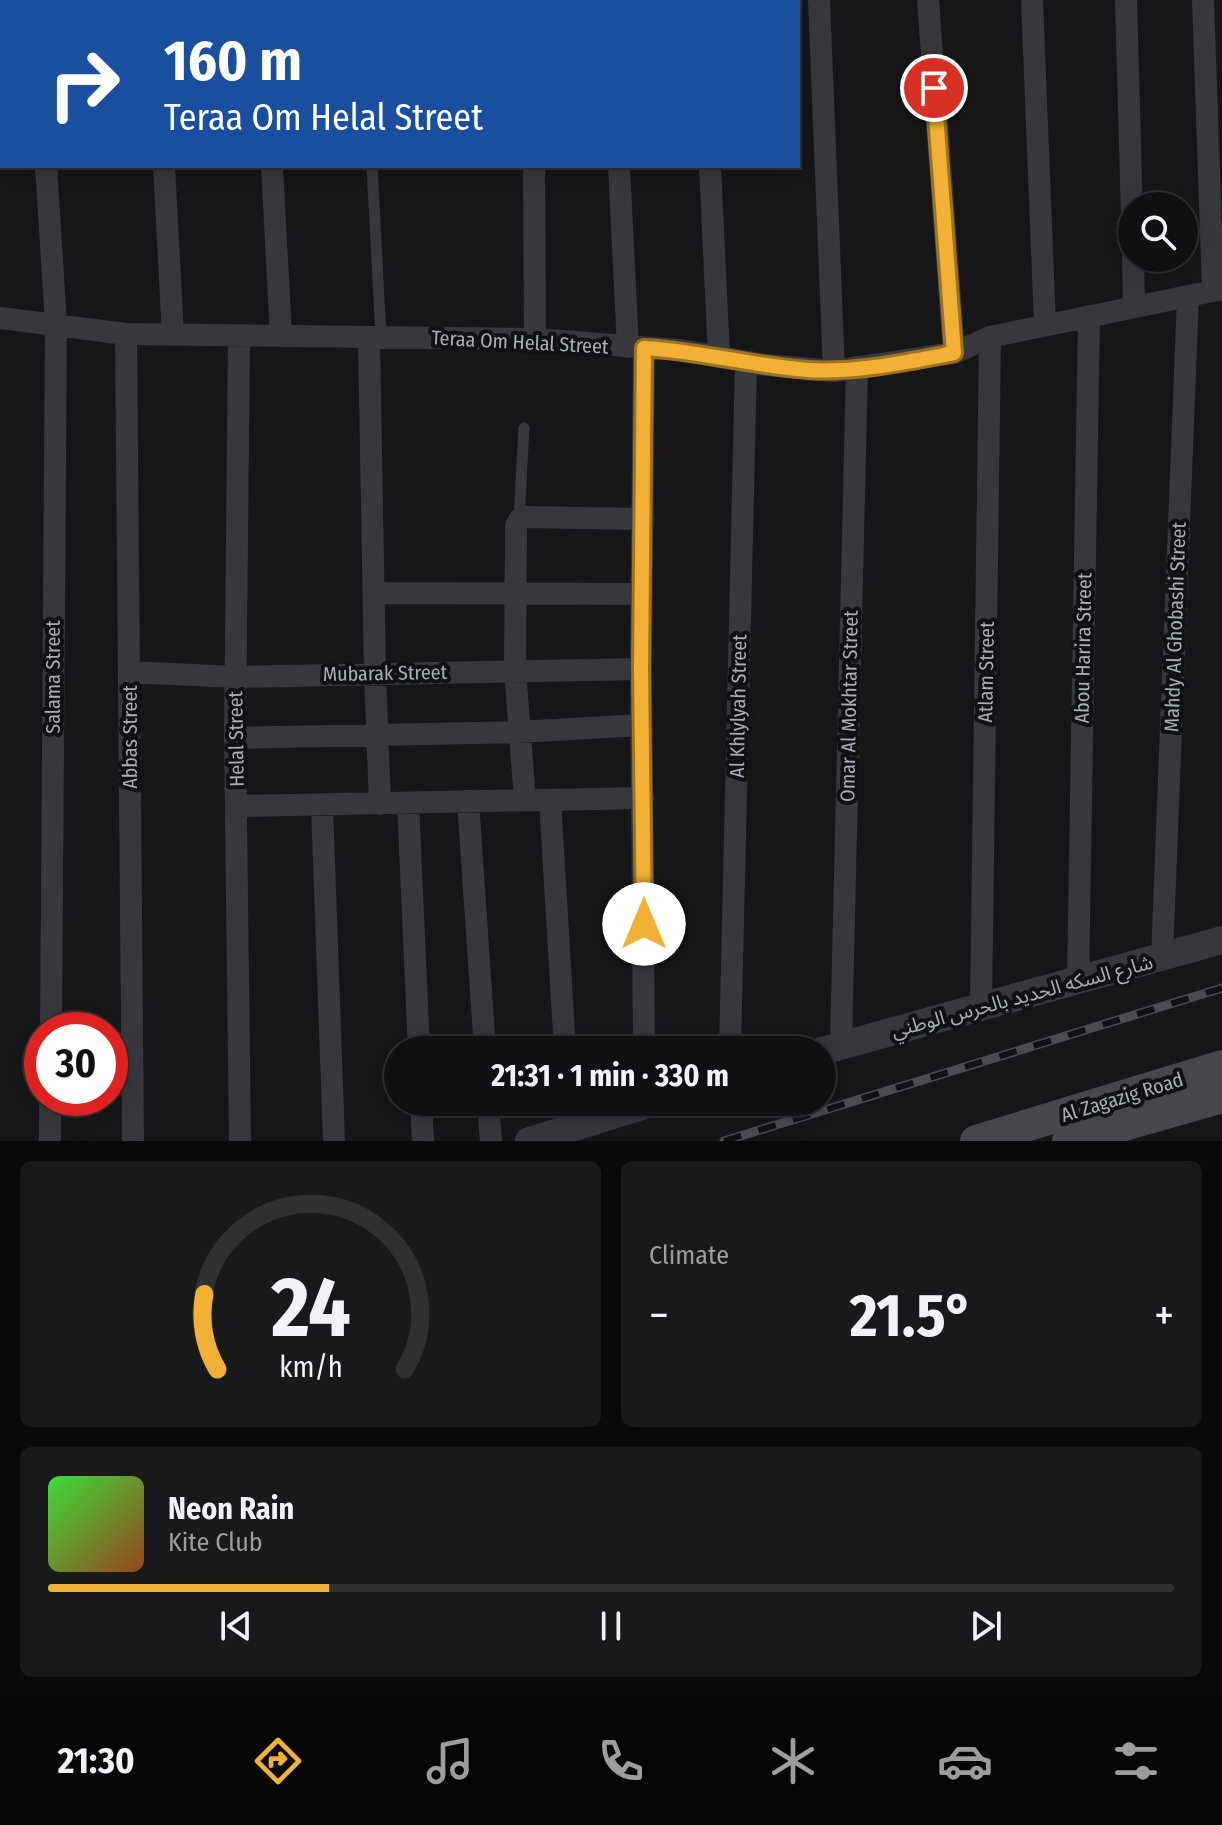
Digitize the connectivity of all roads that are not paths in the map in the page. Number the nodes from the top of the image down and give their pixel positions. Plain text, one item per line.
1 (819, 0) edge
2 (928, 0) edge
3 (1032, 0) edge
4 (1126, 0) edge
5 (1203, 0) edge
6 (46, 168) edge
7 (164, 168) edge
8 (272, 168) edge
9 (372, 168) edge
10 (534, 168) edge
11 (619, 168) edge
12 (710, 168) edge
13 (1131, 192) edge
14 (1133, 272) edge
15 (1218, 290) edge
16 (1188, 296) junction
17 (1134, 307) junction
18 (1089, 316) junction
19 (0, 318) edge
20 (56, 324) junction
21 (1045, 325) junction
22 (126, 334) junction
23 (173, 335) junction
24 (281, 336) junction
25 (239, 337) junction
26 (375, 337) junction
27 (990, 337) junction
28 (535, 339) junction
29 (636, 348) junction
30 (954, 353) junction
31 (719, 357) junction
32 (746, 362) junction
33 (846, 369) junction
34 (524, 428) dead end
35 (643, 519) junction
36 (519, 520) junction
37 (374, 593) junction
38 (514, 594) junction
39 (642, 594) junction
40 (641, 669) junction
41 (515, 670) junction
42 (129, 672) junction
43 (375, 674) junction
44 (235, 677) junction
45 (641, 725) junction
46 (519, 732) junction
47 (378, 736) junction
48 (235, 738) junction
49 (643, 798) junction
50 (525, 800) junction
51 (550, 800) junction
52 (468, 801) junction
53 (408, 803) junction
54 (380, 804) junction
55 (237, 806) junction
56 (322, 806) junction
57 (1222, 940) edge
58 (1162, 958) junction
59 (1078, 981) junction
60 (981, 1007) junction
61 (51, 1012) edge
62 (418, 1036) edge
63 (484, 1036) edge
64 (564, 1036) edge
65 (644, 1036) edge
66 (730, 1036) edge
67 (831, 1036) edge
68 (836, 1047) edge
69 (1222, 1066) edge
70 (1222, 1097) edge
71 (50, 1116) edge
72 (422, 1116) edge
73 (489, 1116) edge
74 (567, 1116) edge
75 (50, 1141) edge
76 (133, 1141) edge
77 (240, 1141) edge
78 (334, 1141) edge
79 (423, 1141) edge
80 (491, 1141) edge
81 (529, 1141) edge
82 (976, 1141) edge
83 (1068, 1141) edge

1 - 33 street, Omar Al Mokhtar Street
2 - 30 street
3 - 21 street
4 - 13 street
5 - 15 street
6 - 20 street, Salama Street
7 - 23 street
8 - 24 street
9 - 26 lane
10 - 28 street
11 - 29 street
12 - 31 street
14 - 17 street
15 - 16 street, Teraa Om Helal Street
16 - 17 street, Teraa Om Helal Street
16 - 58 street, Mahdy Al Ghobashi Street
17 - 18 street, Teraa Om Helal Street
18 - 21 street, Teraa Om Helal Street
18 - 59 street, Abou Harira Street
19 - 20 street, Teraa Om Helal Street
20 - 22 street, Teraa Om Helal Street
20 - 61 street, Salama Street
21 - 27 street, Teraa Om Helal Street
22 - 23 street, Teraa Om Helal Street
22 - 42 street, Abbas Street
23 - 25 street, Teraa Om Helal Street
24 - 25 street, Teraa Om Helal Street
24 - 26 street, Teraa Om Helal Street
25 - 44 street, Helal Street
26 - 28 street, Teraa Om Helal Street
26 - 37 street
27 - 30 street, Teraa Om Helal Street
27 - 60 street, Atlam Street
28 - 29 street, Teraa Om Helal Street
29 - 31 street, Teraa Om Helal Street
29 - 35 street
30 - 33 street, Teraa Om Helal Street
31 - 32 street, Teraa Om Helal Street
32 - 33 street, Teraa Om Helal Street
32 - 66 street, Al Khlylyah Street
33 - 67 street, Omar Al Mokhtar Street
34 - 36 lane
35 - 36 street
35 - 39 street
36 - 38 street
37 - 38 street
37 - 43 street
38 - 39 street
38 - 41 street
39 - 40 street
40 - 41 street, Mubarak Street
40 - 45 street
41 - 43 street, Mubarak Street
41 - 46 street
42 - 44 street, Mubarak Street
42 - 76 street, Abbas Street
43 - 44 street, Mubarak Street
43 - 47 street
44 - 48 street, Helal Street
45 - 46 street
45 - 49 street
46 - 47 street
46 - 50 street
47 - 48 street
47 - 54 street
48 - 55 street, Helal Street
49 - 51 street
49 - 65 street
50 - 51 street
50 - 52 street
51 - 64 street
52 - 53 street
52 - 63 street
53 - 54 street
53 - 62 street
54 - 56 street
55 - 56 street
55 - 77 street, Helal Street
56 - 78 street
57 - 58 street, شارع السكه الحديد بالحرس الوطني
58 - 59 street, شارع السكه الحديد بالحرس الوطني
59 - 60 street, شارع السكه الحديد بالحرس الوطني
60 - 68 street, شارع السكه الحديد بالحرس الوطني
69 - 82 main road, Al Zagazig Road
70 - 83 main road, Al Zagazig Road
71 - 75 street
72 - 79 street
73 - 80 street
74 - 81 street

